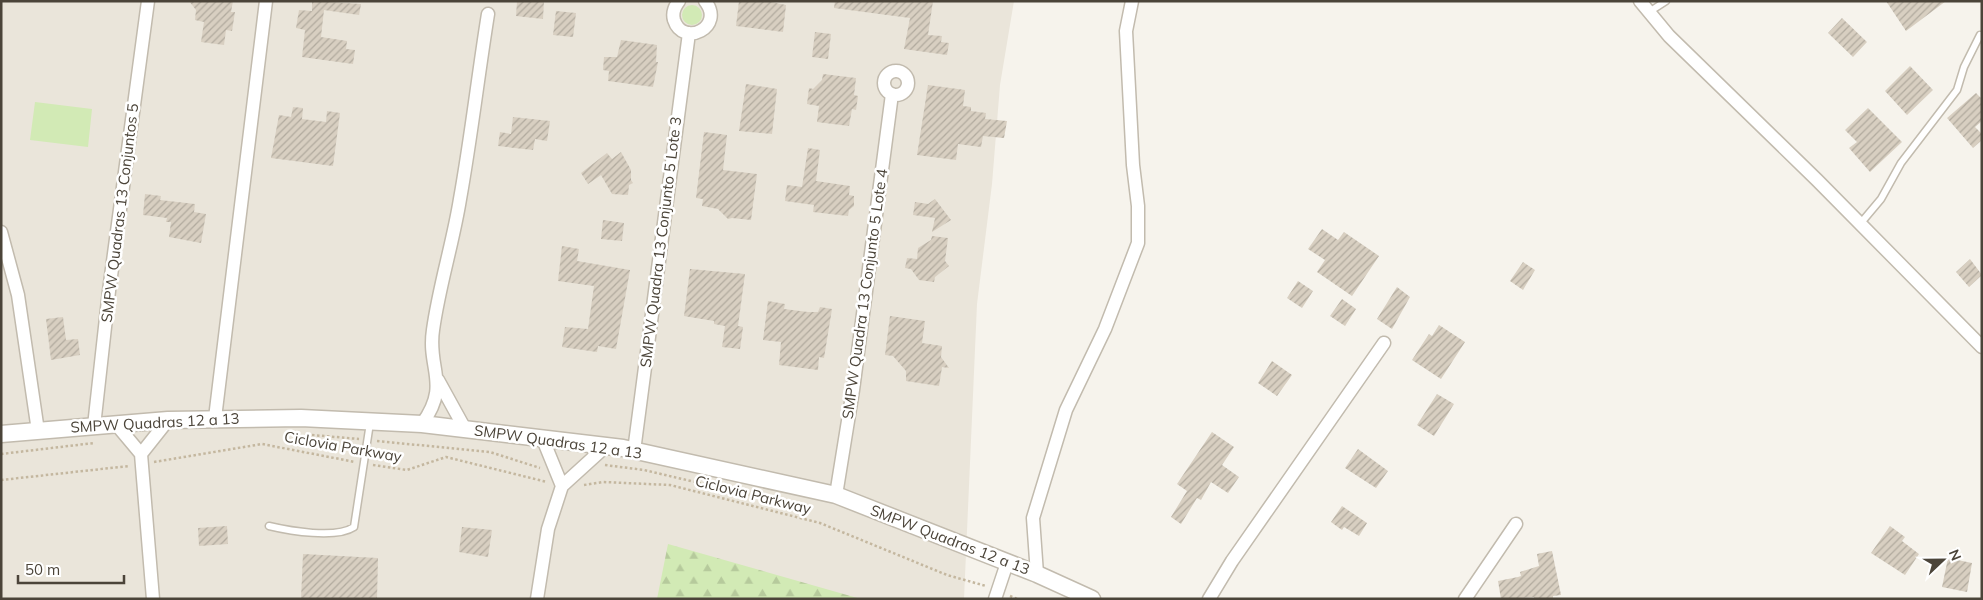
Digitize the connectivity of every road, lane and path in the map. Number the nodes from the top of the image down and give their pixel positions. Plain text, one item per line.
1 (148, 1) edge
2 (266, 1) edge
3 (680, 1) edge
4 (705, 1) edge
5 (1132, 1) edge
6 (1640, 1) edge
7 (1666, 1) edge
8 (1650, 12) junction
9 (488, 14) dead end
10 (689, 33) junction
11 (1980, 35) dead end
12 (892, 94) dead end
13 (1860, 224) junction
14 (1, 232) edge
15 (1384, 343) dead end
16 (1982, 347) edge
17 (438, 380) junction
18 (215, 418) junction
19 (168, 420) junction
20 (370, 422) junction
21 (115, 423) junction
22 (422, 424) junction
23 (94, 426) junction
24 (465, 429) junction
25 (38, 431) junction
26 (1, 434) edge
27 (304, 434) dead end
28 (542, 437) junction
29 (367, 440) junction
30 (98, 442) dead end
31 (606, 446) junction
32 (634, 451) junction
33 (1, 454) edge
34 (141, 460) junction
35 (363, 463) junction
36 (588, 463) junction
37 (554, 467) junction
38 (1, 480) edge
39 (562, 486) junction
40 (836, 495) junction
41 (763, 498) dead end
42 (1516, 524) dead end
43 (269, 526) dead end
44 (1007, 562) junction
45 (1037, 574) junction
46 (996, 595) edge
47 (153, 599) edge
48 (537, 599) edge
49 (1017, 599) edge
50 (1092, 599) edge
51 (1210, 599) edge
52 (1465, 599) edge

1 - 23 street, SMPW Quadras 13 Conjuntos 5
2 - 18 street
3 - 10 street
4 - 10 street
5 - 45 street
6 - 8 street
7 - 8 lane
8 - 13 street
9 - 17 street
10 - 32 street, SMPW Quadra 13 Conjunto 5 Lote 3
11 - 13 lane
12 - 40 street, SMPW Quadra 13 Conjunto 5 Lote 4
13 - 16 street
14 - 25 street
15 - 51 street
17 - 22 street
17 - 24 street
18 - 19 street, SMPW Quadras 12 a 13
18 - 20 street, SMPW Quadras 12 a 13
19 - 21 street, SMPW Quadras 12 a 13
19 - 34 street
20 - 22 street, SMPW Quadras 12 a 13
20 - 29 lane
21 - 23 street, SMPW Quadras 12 a 13
21 - 34 street
22 - 24 street, SMPW Quadras 12 a 13
23 - 25 street, SMPW Quadras 12 a 13
24 - 28 street, SMPW Quadras 12 a 13
25 - 26 street, SMPW Quadras 12 a 13
27 - 29 path
28 - 31 street, SMPW Quadras 12 a 13
28 - 37 street
29 - 35 lane
29 - 37 path
30 - 33 path
31 - 32 street, SMPW Quadras 12 a 13
31 - 36 street
32 - 40 street, SMPW Quadras 12 a 13
34 - 35 path, Ciclovia Parkway
34 - 38 path, Ciclovia Parkway
34 - 47 street
35 - 39 path, Ciclovia Parkway
35 - 43 lane
36 - 39 street
36 - 41 path
37 - 39 street
39 - 46 path, Ciclovia Parkway
39 - 48 street
40 - 44 street, SMPW Quadras 12 a 13
42 - 52 street
44 - 45 street, SMPW Quadras 12 a 13
44 - 46 street
45 - 50 street, SMPW Quadras 12 a 13
46 - 49 path, Ciclovia Parkway

